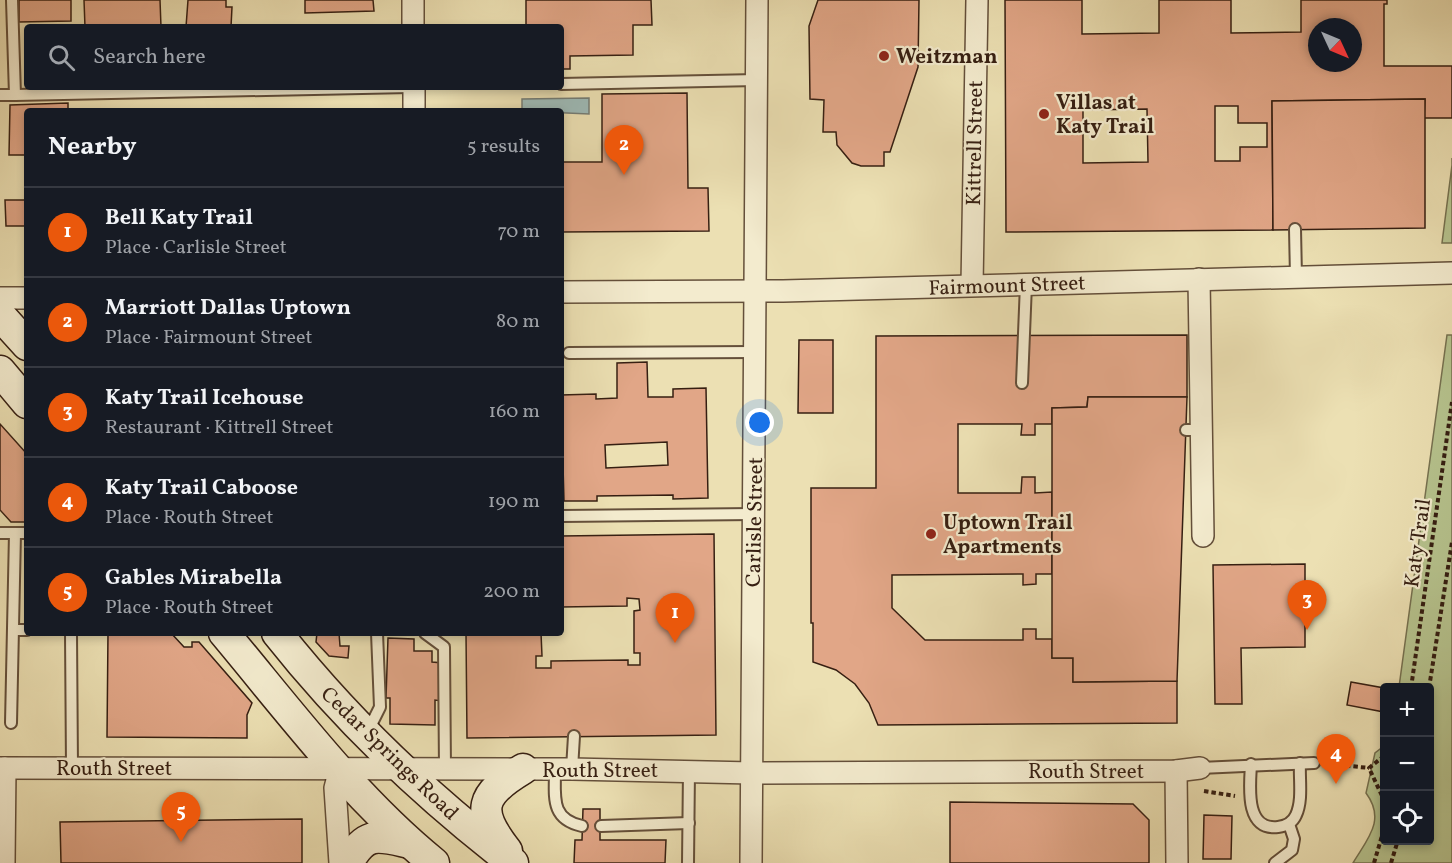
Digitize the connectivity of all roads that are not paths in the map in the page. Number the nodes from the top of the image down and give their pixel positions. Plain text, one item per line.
1 (12, 0) edge
2 (412, 0) edge
3 (757, 0) edge
4 (976, 0) edge
5 (413, 24) edge
6 (757, 80) junction
7 (564, 84) edge
8 (263, 90) edge
9 (412, 90) edge
10 (0, 95) edge
11 (15, 95) junction
12 (414, 108) edge
13 (1295, 229) dead end
14 (1452, 273) edge
15 (1296, 277) junction
16 (1198, 279) junction
17 (1026, 284) junction
18 (972, 285) junction
19 (756, 291) junction
20 (564, 292) edge
21 (0, 298) edge
22 (24, 298) edge
23 (0, 315) edge
24 (24, 342) edge
25 (755, 351) junction
26 (569, 353) dead end
27 (0, 371) edge
28 (1022, 383) dead end
29 (24, 399) edge
30 (754, 514) junction
31 (564, 516) edge
32 (24, 532) edge
33 (0, 533) edge
34 (15, 533) junction
35 (1203, 536) dead end
36 (13, 630) junction
37 (24, 630) edge
38 (71, 636) edge
39 (227, 636) edge
40 (279, 636) edge
41 (377, 636) edge
42 (429, 636) edge
43 (11, 723) dead end
44 (367, 734) junction
45 (574, 736) dead end
46 (1300, 763) junction
47 (1314, 763) road end
48 (1251, 764) junction
49 (2, 768) edge
50 (72, 768) junction
51 (1200, 768) joint
52 (339, 769) junction
53 (404, 769) junction
54 (445, 769) junction
55 (523, 769) junction
56 (563, 769) junction
57 (689, 770) junction
58 (1176, 771) junction
59 (752, 773) junction
60 (689, 823) junction
61 (1289, 824) junction
62 (582, 826) dead end
63 (601, 826) dead end
64 (410, 843) junction
65 (4, 863) edge
66 (340, 863) edge
67 (348, 863) edge
68 (434, 863) edge
69 (515, 863) edge
70 (688, 863) edge
71 (751, 863) edge
72 (1177, 863) edge
73 (1275, 863) edge

1 - 11 lane
2 - 5 street
3 - 6 street, Carlisle Street
4 - 18 street, Kittrell Street
6 - 7 lane
6 - 19 street, Carlisle Street
8 - 11 lane
9 - 12 street
10 - 11 lane
13 - 15 lane
14 - 15 street, Fairmount Street
15 - 16 street, Fairmount Street
16 - 17 street, Fairmount Street
16 - 35 street
17 - 18 street, Fairmount Street
17 - 28 lane
18 - 19 street, Fairmount Street
19 - 20 street, Fairmount Street
19 - 25 street, Carlisle Street
21 - 22 street
23 - 24 main road
25 - 26 lane
25 - 30 street, Carlisle Street
27 - 29 main road
30 - 31 lane
30 - 59 street, Carlisle Street
32 - 34 lane
33 - 34 lane
34 - 36 lane
36 - 37 lane
36 - 43 lane
38 - 50 lane
39 - 52 main road, Cedar Springs Road
40 - 44 main road, Cedar Springs Road
41 - 44 lane
42 - 54 lane
44 - 53 main road, Cedar Springs Road
45 - 56 lane
46 - 47 lane
46 - 48 lane
46 - 61 lane
48 - 51 lane
48 - 61 lane
49 - 50 street, Routh Street
49 - 65 street
50 - 52 street, Routh Street
51 - 58 street, Routh Street
52 - 53 street, Routh Street
52 - 64 main road, Cedar Springs Road
52 - 66 street
53 - 54 street, Routh Street
53 - 69 main road, Cedar Springs Road
54 - 55 street, Routh Street
55 - 56 street, Routh Street
55 - 69 main road
56 - 57 street, Routh Street
56 - 62 lane
57 - 59 street, Routh Street
57 - 60 lane
58 - 59 street, Routh Street
58 - 72 street
59 - 71 street, Carlisle Street
60 - 63 lane
60 - 70 lane
61 - 73 lane
64 - 67 main road
64 - 68 main road, Cedar Springs Road

